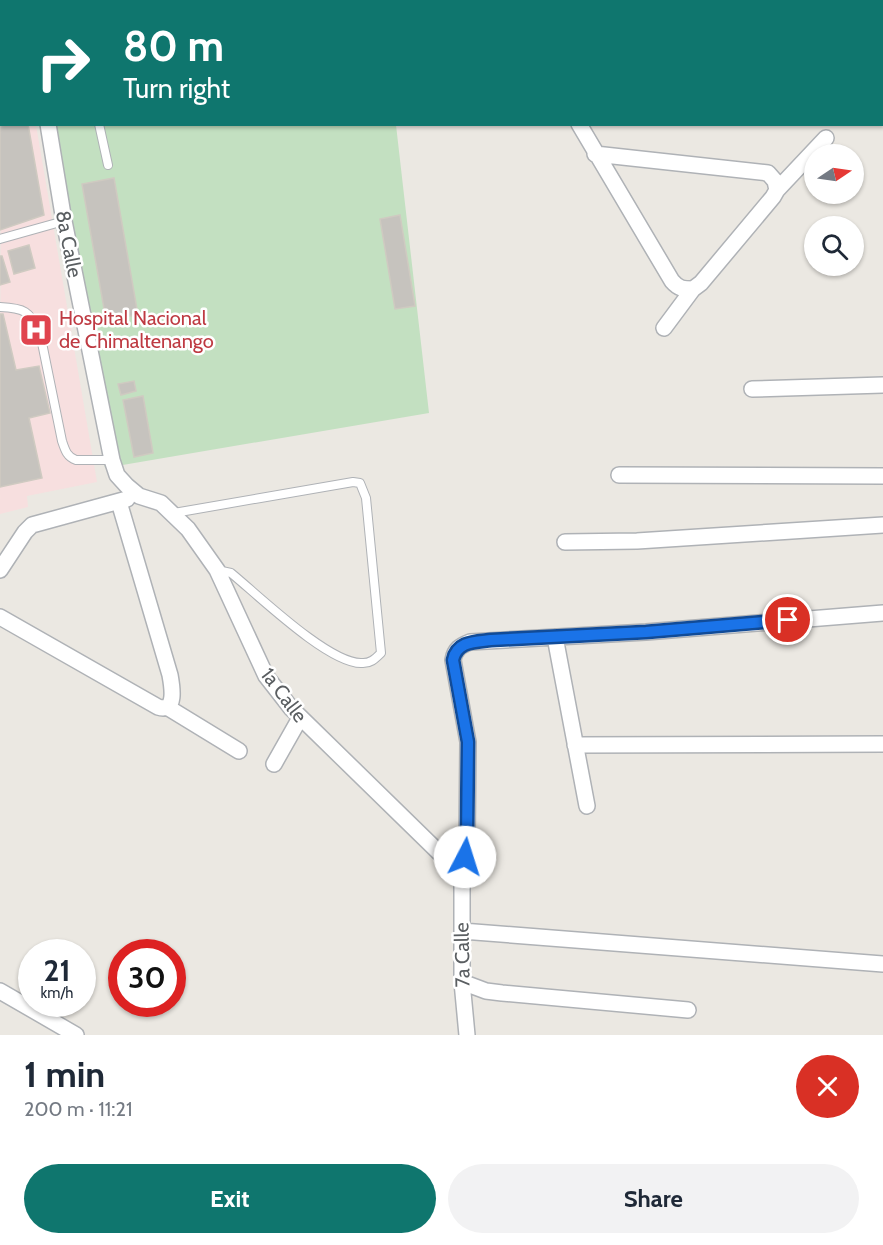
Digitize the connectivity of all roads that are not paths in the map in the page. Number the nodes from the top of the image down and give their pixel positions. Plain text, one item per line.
1 (48, 126) edge
2 (99, 126) edge
3 (580, 126) edge
4 (826, 138) dead end
5 (595, 154) junction
6 (108, 165) dead end
7 (777, 190) junction
8 (64, 221) junction
9 (0, 239) edge
10 (693, 289) junction
11 (0, 308) edge
12 (664, 328) dead end
13 (883, 385) edge
14 (752, 389) dead end
15 (112, 460) junction
16 (620, 475) dead end
17 (883, 476) edge
18 (139, 495) junction
19 (119, 502) junction
20 (172, 514) junction
21 (883, 525) edge
22 (565, 542) dead end
23 (0, 570) edge
24 (217, 570) junction
25 (883, 613) edge
26 (0, 617) edge
27 (555, 637) junction
28 (167, 707) junction
29 (300, 718) junction
30 (883, 744) edge
31 (575, 745) junction
32 (239, 751) dead end
33 (274, 764) dead end
34 (587, 806) dead end
35 (462, 875) junction
36 (462, 931) junction
37 (883, 964) edge
38 (462, 982) junction
39 (0, 991) edge
40 (688, 1010) dead end
41 (76, 1035) edge
42 (467, 1035) edge

1 - 8 street, 8a Calle
2 - 6 lane
3 - 5 street
4 - 7 street
5 - 7 street
5 - 10 street
7 - 10 street
8 - 9 lane
8 - 15 street, 8a Calle
10 - 12 street
11 - 15 lane
13 - 14 street
15 - 18 street, 8a Calle
16 - 17 street
18 - 19 street
18 - 20 street, 1a Calle
19 - 23 street
19 - 28 street
20 - 24 street, 1a Calle
20 - 24 lane
21 - 22 street
24 - 29 street, 1a Calle
25 - 27 street
26 - 28 street
27 - 31 street
27 - 35 street, 7a Calle
28 - 32 street
29 - 33 street
29 - 35 street, 1a Calle
30 - 31 street
31 - 34 street
35 - 36 street, 7a Calle
36 - 37 street
36 - 38 street, 7a Calle
38 - 40 street
38 - 42 street, 7a Calle
39 - 41 street

